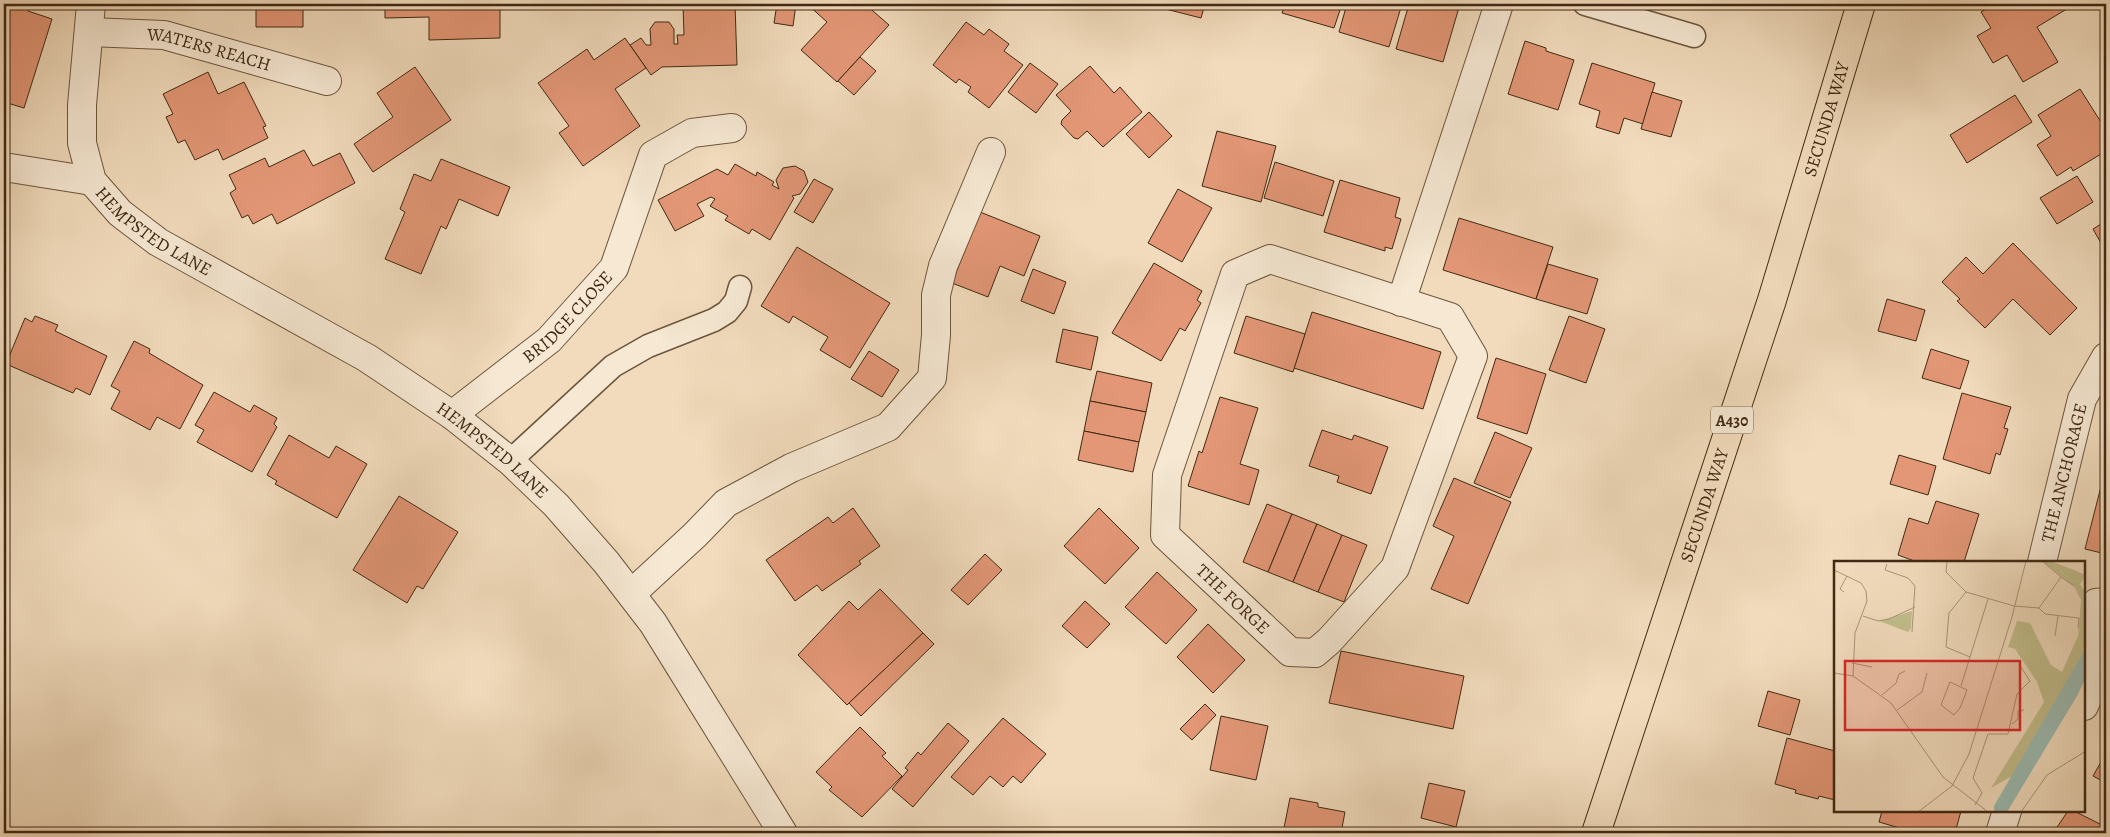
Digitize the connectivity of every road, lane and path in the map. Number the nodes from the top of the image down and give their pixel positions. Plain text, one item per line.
1 (92, 4) edge
2 (1499, 4) edge
3 (1585, 4) edge
4 (1861, 4) edge
5 (89, 32) junction
6 (1694, 36) dead end
7 (327, 80) dead end
8 (732, 128) dead end
9 (991, 152) dead end
10 (4, 168) edge
11 (92, 180) junction
12 (740, 287) dead end
13 (1401, 302) junction
14 (2106, 358) edge
15 (452, 415) junction
16 (510, 461) junction
17 (2042, 561) edge
18 (630, 594) junction
19 (2106, 602) edge
20 (2085, 704) edge
21 (2007, 812) edge
22 (784, 833) edge
23 (1596, 833) edge
24 (2000, 833) edge

1 - 5 street, HEMPSTED LANE
2 - 13 street
3 - 6 lane
4 - 23 main road, SECUNDA WAY / A430
5 - 7 street, WATERS REACH
5 - 11 street, HEMPSTED LANE
8 - 15 street, BRIDGE CLOSE
9 - 18 street
10 - 11 street, HEMPSTED LANE
11 - 15 street, HEMPSTED LANE
12 - 16 lane
13 - 13 street, THE FORGE
14 - 17 street, THE ANCHORAGE
15 - 16 street, HEMPSTED LANE
16 - 18 street, HEMPSTED LANE
18 - 22 street, HEMPSTED LANE
19 - 20 street
21 - 24 street

